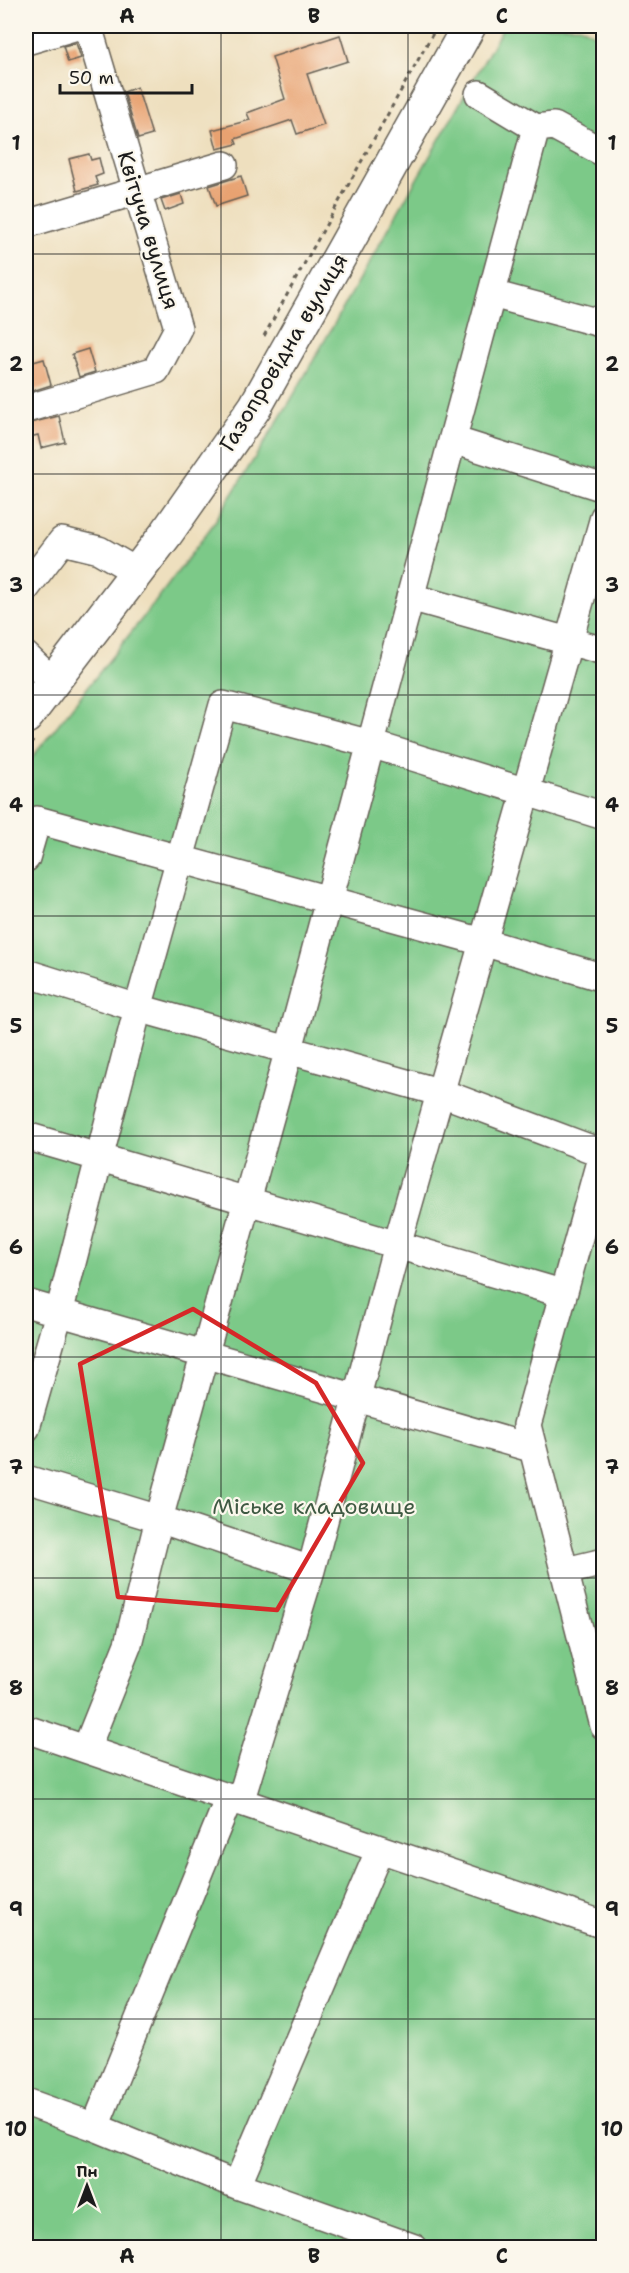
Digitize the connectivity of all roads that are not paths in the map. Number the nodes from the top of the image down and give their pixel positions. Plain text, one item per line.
1 (77, 26) edge
2 (88, 26) edge
3 (469, 26) edge
4 (26, 41) edge
5 (478, 94) dead end
6 (536, 128) junction
7 (603, 153) edge
8 (224, 165) dead end
9 (137, 190) junction
10 (26, 224) edge
11 (492, 294) junction
12 (603, 324) edge
13 (26, 409) edge
14 (453, 440) junction
15 (603, 488) edge
16 (603, 517) edge
17 (137, 572) junction
18 (26, 588) edge
19 (410, 597) junction
20 (567, 642) junction
21 (603, 651) edge
22 (26, 656) edge
23 (53, 682) junction
24 (26, 717) edge
25 (371, 744) junction
26 (527, 793) junction
27 (603, 816) edge
28 (26, 858) edge
29 (180, 860) junction
30 (328, 900) junction
31 (483, 942) junction
32 (26, 973) edge
33 (603, 978) edge
34 (138, 1008) junction
35 (290, 1049) junction
36 (442, 1092) junction
37 (26, 1136) edge
38 (603, 1150) edge
39 (99, 1158) junction
40 (247, 1201) junction
41 (397, 1245) junction
42 (561, 1293) junction
43 (26, 1303) edge
44 (59, 1312) junction
45 (204, 1356) junction
46 (357, 1399) junction
47 (26, 1428) edge
48 (531, 1448) junction
49 (26, 1479) edge
50 (159, 1519) junction
51 (603, 1562) edge
52 (311, 1570) junction
53 (566, 1571) junction
54 (603, 1726) edge
55 (26, 1729) edge
56 (86, 1749) junction
57 (235, 1800) junction
58 (380, 1849) junction
59 (603, 1925) edge
60 (26, 2102) edge
61 (95, 2127) junction
62 (237, 2185) junction
63 (414, 2247) edge

1 - 4 street
2 - 9 street, Квітуча вулиця
3 - 17 main road, Газопровідна вулиця
5 - 6 street
6 - 7 street
6 - 11 street
8 - 9 street
9 - 10 street
9 - 13 street, Квітуча вулиця
11 - 12 street
11 - 14 street
14 - 15 street
14 - 19 street
16 - 20 street
17 - 18 street
17 - 23 main road, Газопровідна вулиця
19 - 20 street
19 - 25 street
20 - 21 street
20 - 26 street
22 - 23 street
23 - 24 main road, Газопровідна вулиця
25 - 26 street
25 - 29 street
25 - 30 street
26 - 27 street
26 - 31 street
28 - 29 street
29 - 30 street
29 - 34 street
30 - 31 street
30 - 35 street
31 - 33 street
31 - 36 street
32 - 34 street
34 - 35 street
34 - 39 street
35 - 36 street
35 - 40 street
36 - 38 street
36 - 41 street
37 - 39 street
38 - 42 street
39 - 40 street
39 - 44 street
40 - 41 street
40 - 45 street
41 - 42 street
41 - 46 street
42 - 48 street
43 - 44 street
44 - 45 street
44 - 47 street
45 - 46 street
45 - 50 street
46 - 48 street
46 - 52 street
48 - 53 street
49 - 50 street
50 - 52 street
50 - 56 street
51 - 53 street
52 - 57 street
53 - 54 street
55 - 56 street
56 - 57 street
57 - 58 street
57 - 61 street
58 - 59 street
58 - 62 street
60 - 61 street
61 - 62 street
62 - 63 street

